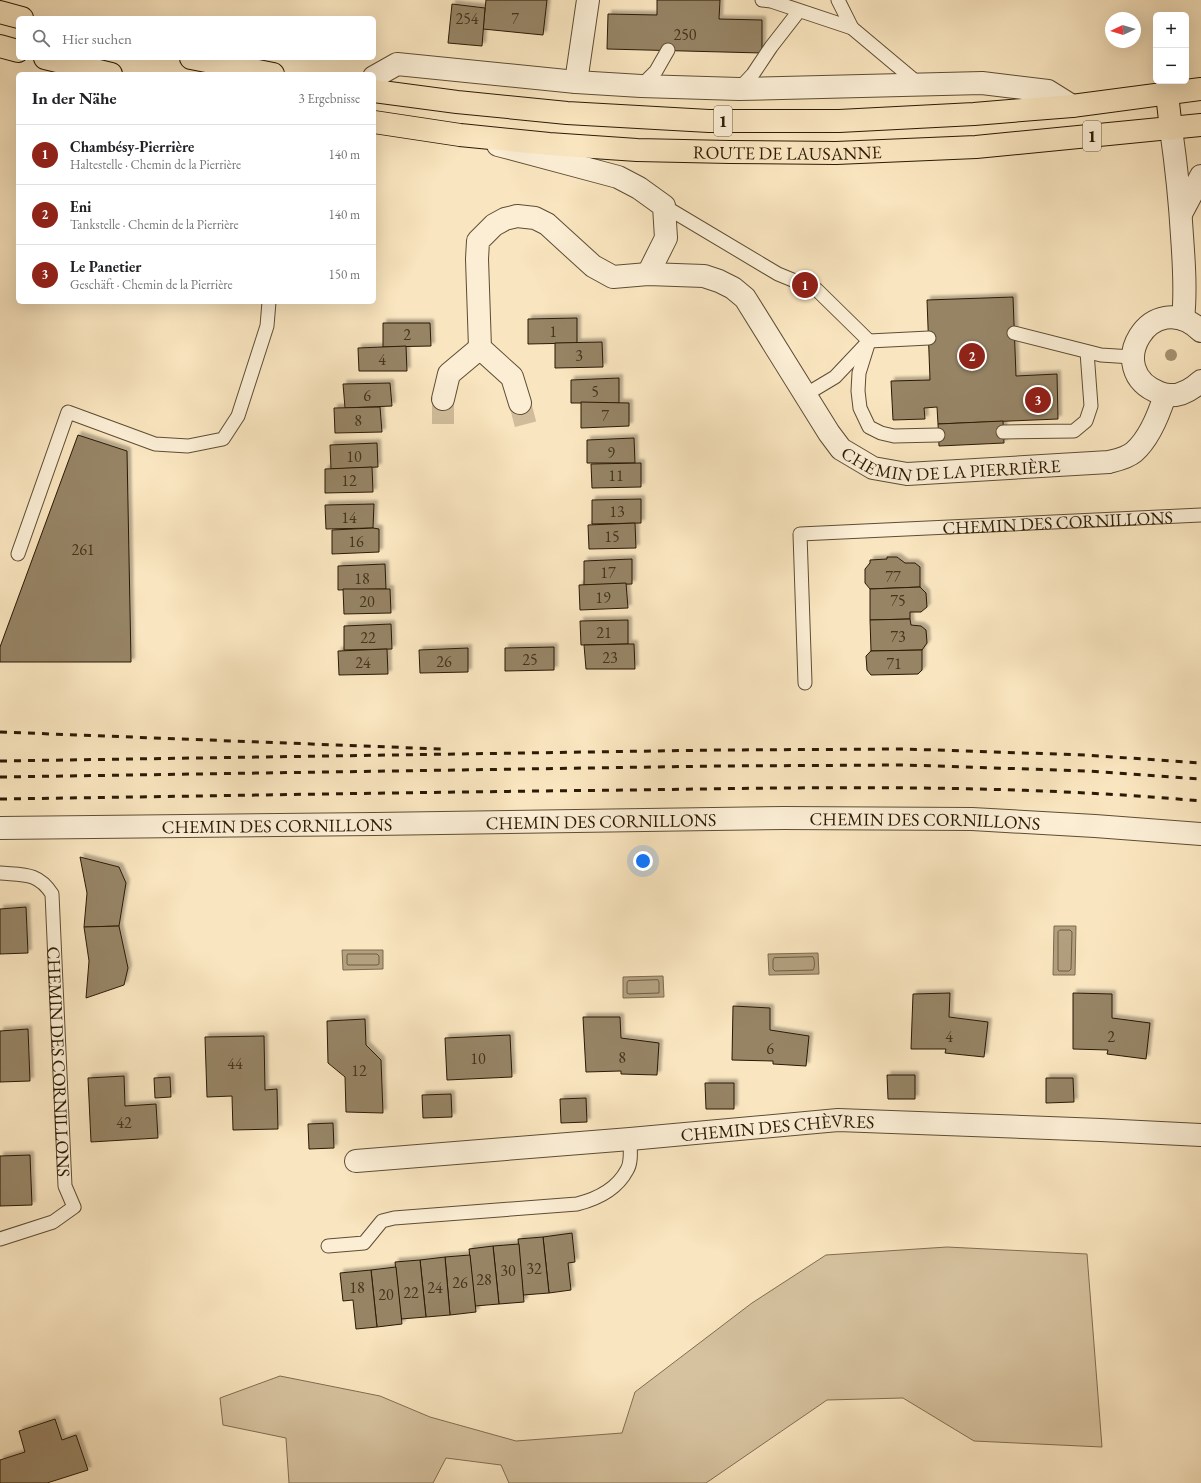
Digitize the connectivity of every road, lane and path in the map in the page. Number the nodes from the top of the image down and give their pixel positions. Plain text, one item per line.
1 (588, 0) edge
2 (762, 0) edge
3 (838, 0) edge
4 (800, 11) junction
5 (0, 12) edge
6 (16, 16) edge
7 (852, 28) junction
8 (0, 46) edge
9 (16, 50) edge
10 (668, 50) dead end
11 (53, 60) edge
12 (201, 60) edge
13 (103, 72) edge
14 (263, 72) edge
15 (376, 76) edge
16 (576, 82) junction
17 (920, 85) junction
18 (641, 86) junction
19 (739, 89) junction
20 (1201, 89) edge
21 (376, 91) edge
22 (1167, 94) junction
23 (1072, 106) junction
24 (376, 122) edge
25 (1201, 125) edge
26 (1172, 129) junction
27 (460, 135) junction
28 (1201, 176) edge
29 (664, 206) junction
30 (1181, 214) junction
31 (648, 274) junction
32 (269, 304) edge
33 (1183, 319) junction
34 (1201, 332) edge
35 (1014, 333) dead end
36 (929, 338) dead end
37 (869, 341) junction
38 (480, 348) junction
39 (1087, 352) junction
40 (1132, 358) junction
41 (1198, 390) edge
42 (805, 395) junction
43 (1165, 395) junction
44 (443, 400) tunnel mouth
45 (520, 403) tunnel mouth
46 (1003, 432) dead end
47 (938, 435) dead end
48 (1201, 515) edge
49 (18, 554) dead end
50 (804, 683) dead end
51 (0, 828) edge
52 (1201, 834) edge
53 (0, 873) edge
54 (1201, 1135) edge
55 (630, 1140) junction
56 (356, 1161) dead end
57 (0, 1239) edge
58 (328, 1246) dead end

1 - 16 street
2 - 4 lane
3 - 7 lane
4 - 7 lane
4 - 19 lane
5 - 6 main road
7 - 17 lane
8 - 9 main road
10 - 18 lane
11 - 13 main road
12 - 14 main road
15 - 16 street
16 - 18 street
17 - 19 street
17 - 23 street
18 - 19 street
20 - 22 main road, ROUTE DE LAUSANNE / 1
21 - 23 main road, ROUTE DE LAUSANNE / 1
22 - 23 main road, ROUTE DE LAUSANNE / 1
22 - 26 main road
24 - 27 main road, ROUTE DE LAUSANNE / 1
25 - 26 main road, ROUTE DE LAUSANNE / 1
26 - 27 main road, ROUTE DE LAUSANNE / 1
26 - 30 street
27 - 29 street
28 - 30 street
29 - 31 street
29 - 37 lane
30 - 33 street
31 - 38 street, CHEMIN DE LA PIERRIÈRE
31 - 42 street, CHEMIN DE LA PIERRIÈRE
32 - 49 lane
33 - 34 street
33 - 40 street
35 - 39 lane
36 - 37 lane
37 - 42 lane
37 - 47 lane
38 - 44 street
38 - 45 street
39 - 40 lane
39 - 46 lane
40 - 43 street
41 - 43 street
42 - 43 street, CHEMIN DE LA PIERRIÈRE
48 - 50 lane, CHEMIN DES CORNILLONS
51 - 52 street, CHEMIN DES CORNILLONS
53 - 57 lane, CHEMIN DES CORNILLONS
54 - 55 street, CHEMIN DES CHÈVRES
55 - 56 street, CHEMIN DES CHÈVRES
55 - 58 lane

